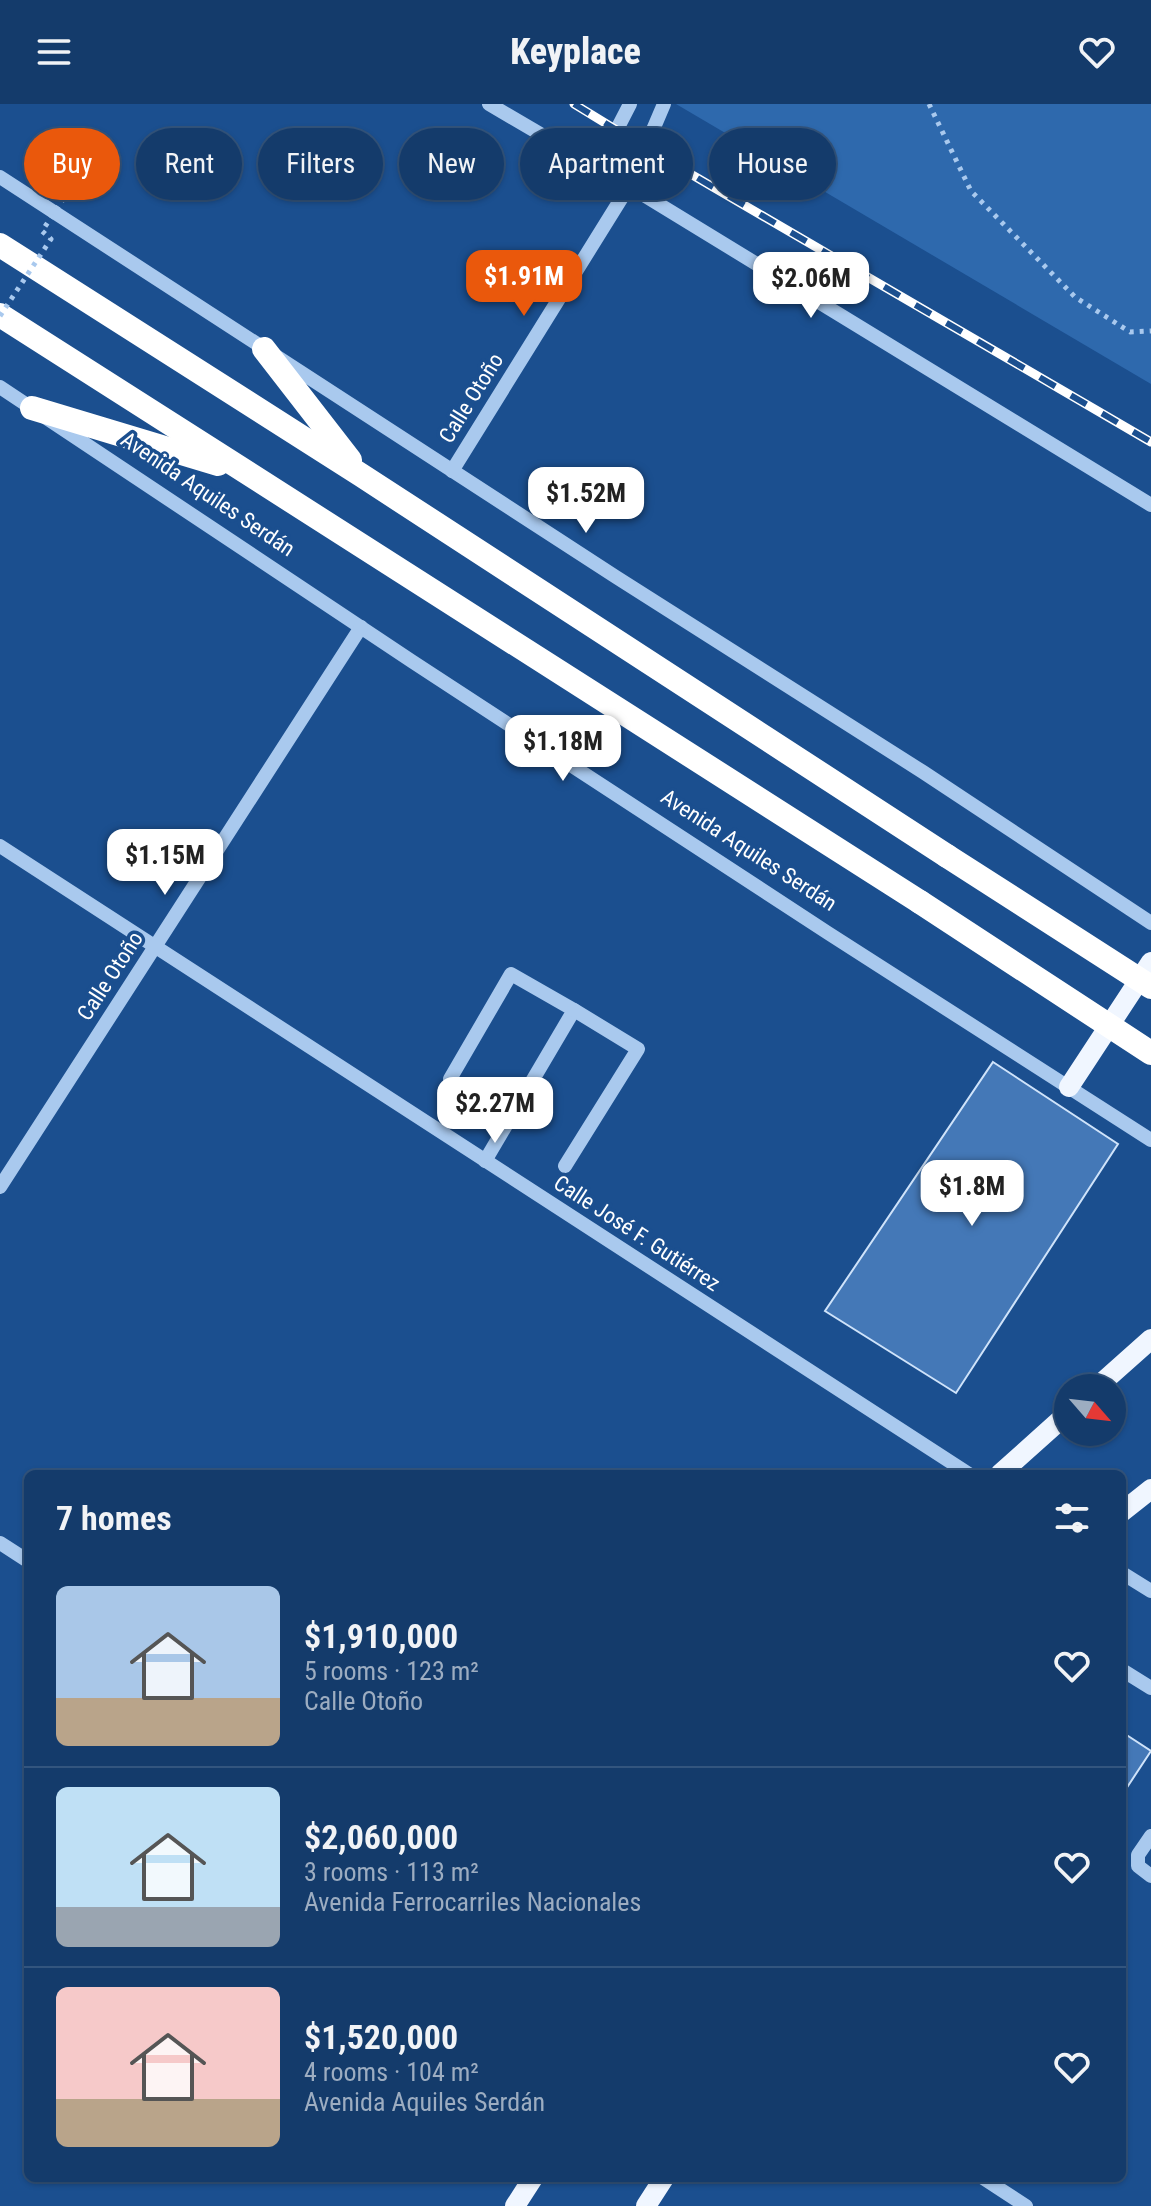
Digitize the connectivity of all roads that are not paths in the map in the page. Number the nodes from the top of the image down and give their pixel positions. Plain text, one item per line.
1 (489, 104) edge
2 (630, 104) edge
3 (664, 104) edge
4 (530, 128) edge
5 (618, 128) edge
6 (654, 128) edge
7 (0, 177) edge
8 (620, 200) edge
9 (652, 200) edge
10 (0, 245) edge
11 (0, 316) edge
12 (264, 349) junction
13 (0, 387) edge
14 (32, 408) junction
15 (452, 471) junction
16 (246, 473) junction
17 (361, 475) junction
18 (1151, 505) edge
19 (361, 627) junction
20 (0, 846) edge
21 (1151, 923) edge
22 (155, 948) junction
23 (1151, 962) edge
24 (1151, 987) edge
25 (574, 1010) junction
26 (1151, 1053) edge
27 (450, 1079) dead end
28 (1069, 1087) junction
29 (1151, 1140) edge
30 (485, 1161) junction
31 (565, 1166) dead end
32 (0, 1187) edge
33 (1151, 1339) edge
34 (1112, 1374) edge
35 (1054, 1426) edge
36 (963, 1470) edge
37 (1004, 1470) edge
38 (1151, 1489) edge
39 (1126, 1509) edge
40 (0, 1543) edge
41 (24, 1558) edge
42 (1126, 1575) edge
43 (1151, 1591) edge
44 (1126, 1672) edge
45 (1151, 1688) edge
46 (1151, 1836) edge
47 (1151, 1876) edge
48 (530, 2182) edge
49 (661, 2182) edge
50 (989, 2182) edge
51 (1020, 2204) edge
52 (515, 2206) edge
53 (646, 2206) edge

1 - 4 street
2 - 5 street
3 - 6 street, Calle Otoño
7 - 12 street
8 - 15 street, Calle Otoño
9 - 18 street
10 - 17 highway
11 - 16 highway, Avenida Aquiles Serdán
12 - 15 street
12 - 17 highway
13 - 14 street, Avenida Aquiles Serdán
14 - 16 highway
14 - 19 street, Avenida Aquiles Serdán
15 - 21 street
16 - 26 highway, Avenida Aquiles Serdán, bridge
17 - 24 highway, bridge
19 - 22 street, Calle Otoño
19 - 28 street, Avenida Aquiles Serdán
20 - 22 street, Calle José F. Gutiérrez
22 - 30 street, Calle José F. Gutiérrez
22 - 32 street, Calle Otoño
23 - 28 main road
25 - 27 street
25 - 30 street
25 - 31 street
28 - 29 street, Avenida Aquiles Serdán
30 - 36 street, Calle José F. Gutiérrez
33 - 34 main road
35 - 37 main road
38 - 39 main road
40 - 41 street
42 - 43 street
44 - 45 street
46 - 47 street
48 - 52 main road
49 - 53 main road
50 - 51 street

